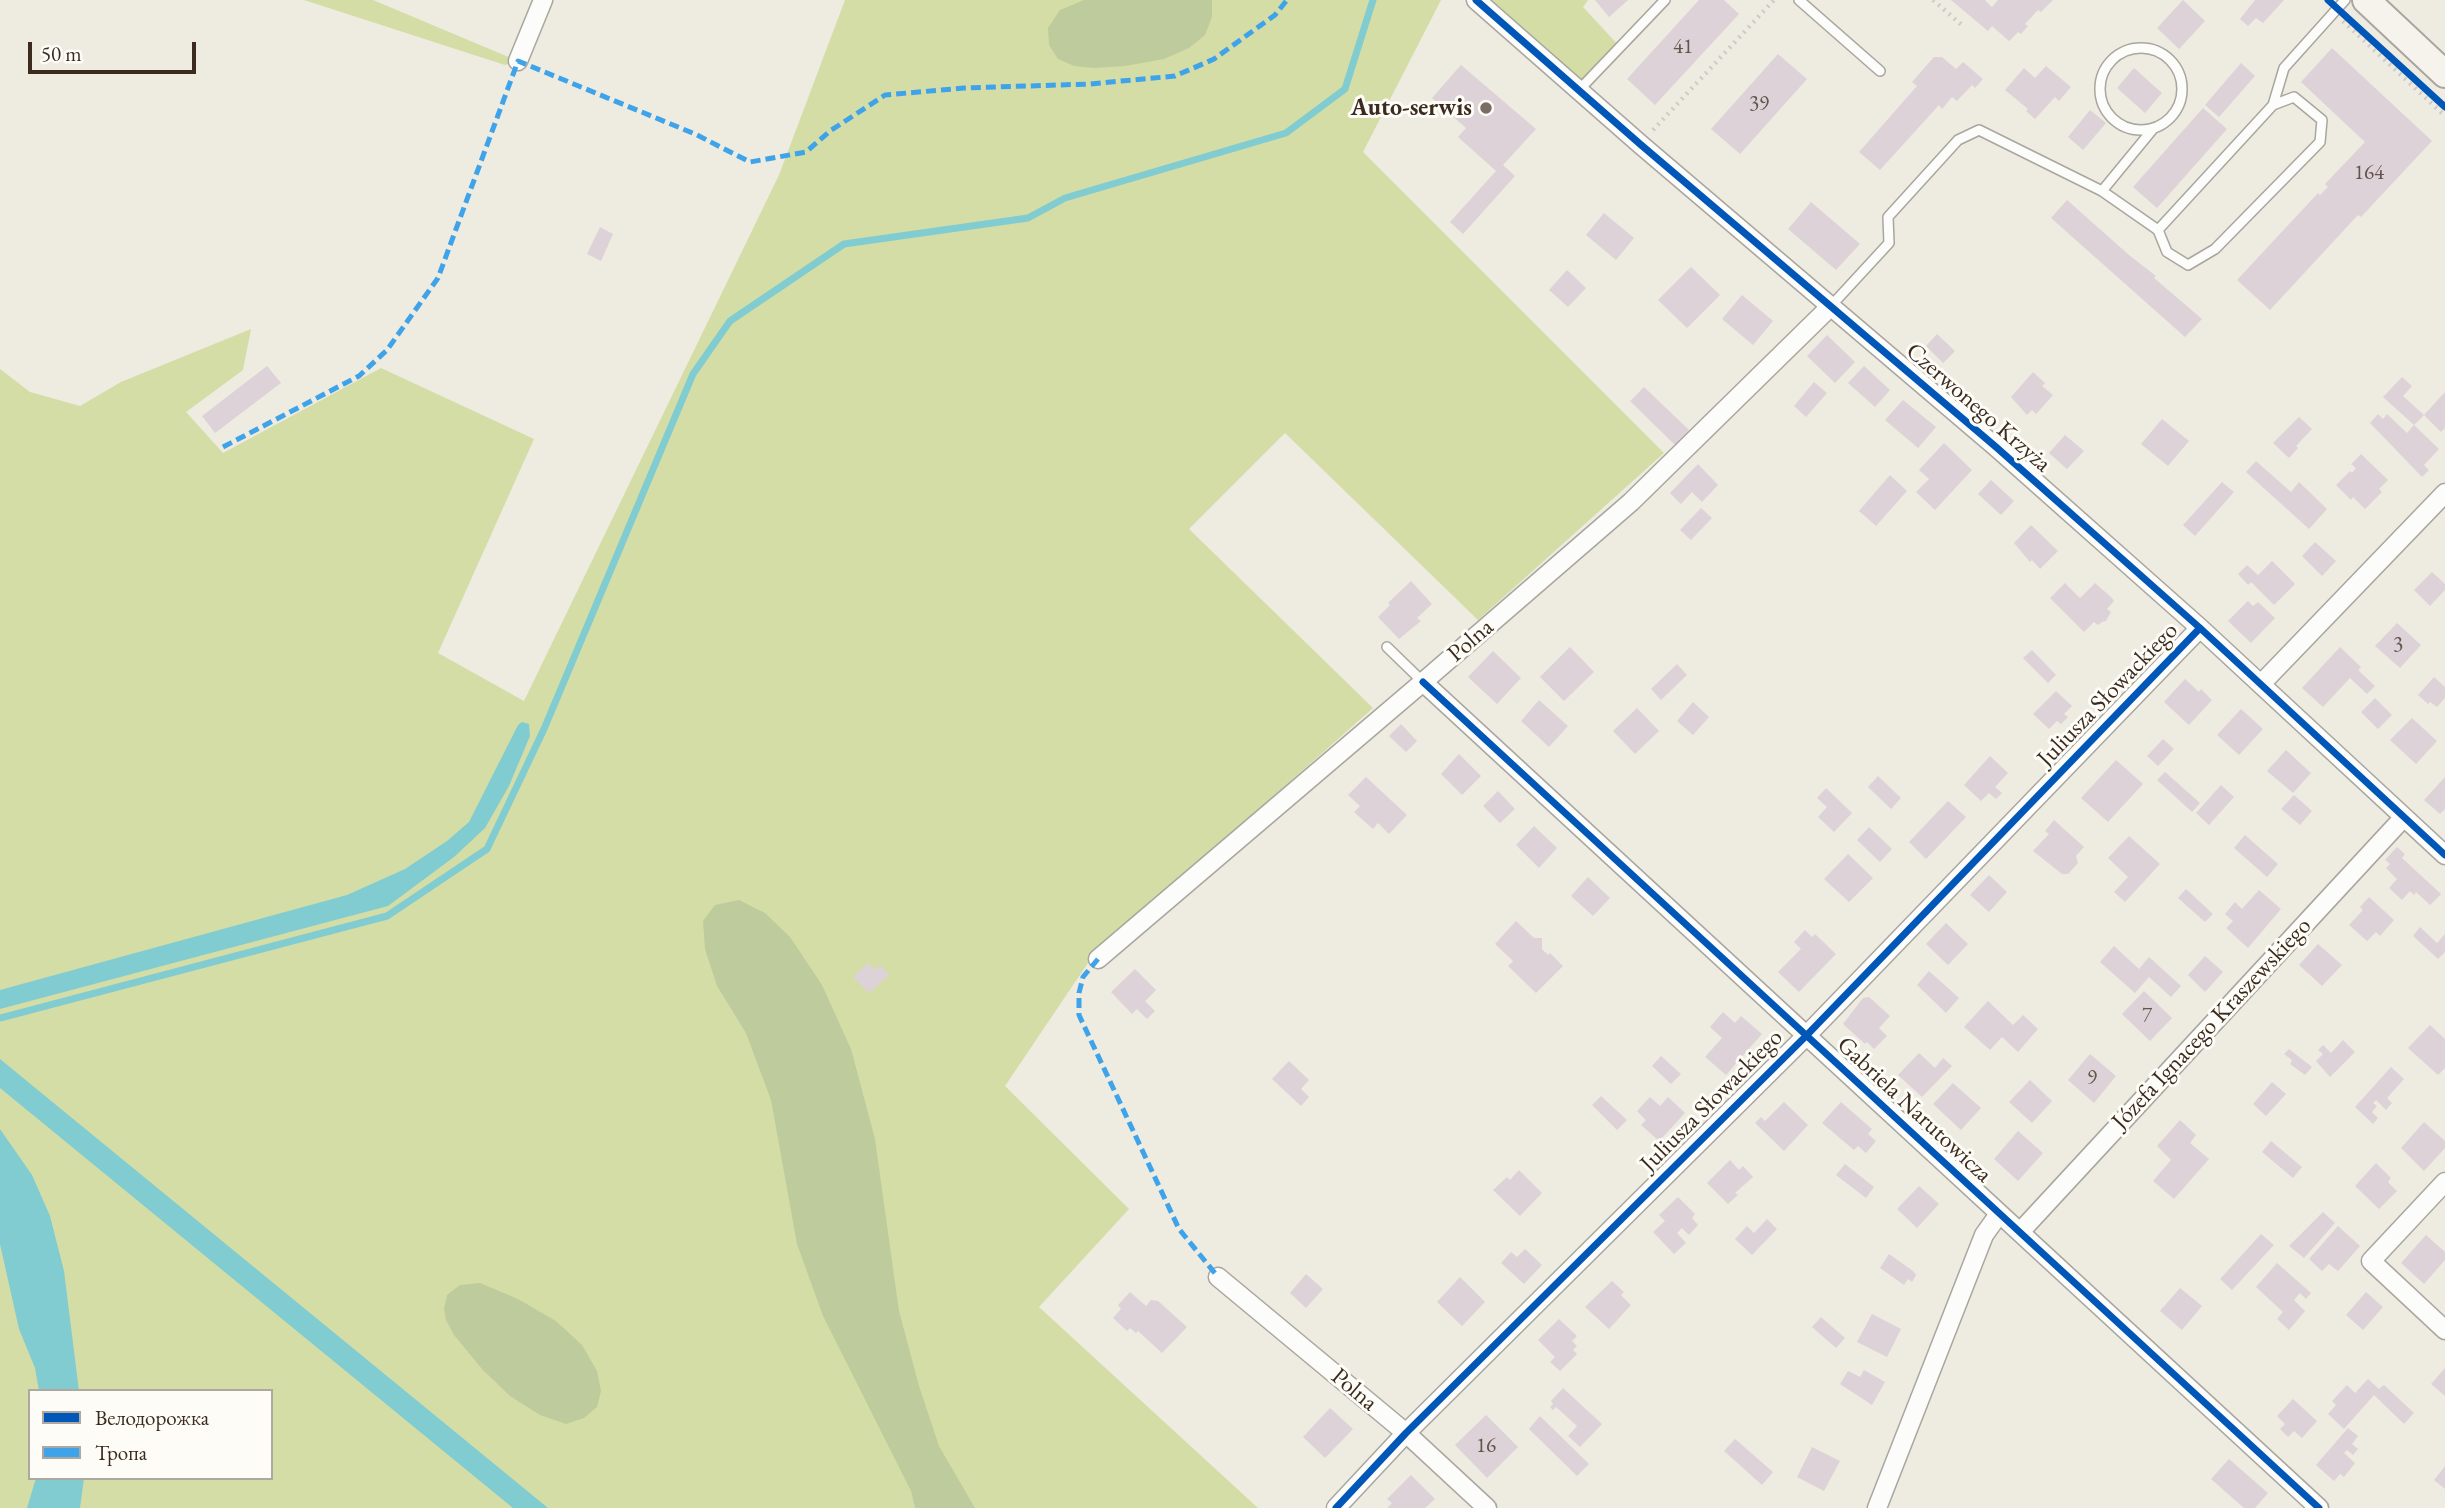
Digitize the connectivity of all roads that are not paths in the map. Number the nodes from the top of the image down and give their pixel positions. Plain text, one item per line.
1 (543, 0) edge
2 (1476, 0) edge
3 (1665, 0) edge
4 (1799, 0) edge
5 (2345, 0) edge
6 (2366, 0) edge
7 (518, 61) dead end
8 (1880, 71) dead end
9 (2445, 74) edge
10 (1579, 90) junction
11 (2273, 105) junction
12 (2153, 129) junction
13 (2102, 191) junction
14 (2158, 230) junction
15 (1830, 307) junction
16 (2445, 493) edge
17 (2200, 628) junction
18 (1387, 647) dead end
19 (1423, 682) junction
20 (2262, 683) junction
21 (2404, 817) junction
22 (2445, 855) edge
23 (1097, 959) dead end
24 (1806, 1036) junction
25 (2445, 1182) edge
26 (1999, 1214) junction
27 (2020, 1232) junction
28 (1218, 1277) dead end
29 (2445, 1330) edge
30 (1406, 1433) junction
31 (1336, 1508) edge
32 (1487, 1508) edge
33 (1877, 1508) edge
34 (2319, 1508) edge

1 - 7 street
2 - 10 street, Czerwonego Krzyża
3 - 10 lane
4 - 8 lane
5 - 11 lane
6 - 9 street
10 - 15 street, Czerwonego Krzyża
11 - 14 lane
11 - 14 lane
12 - 12 lane
12 - 13 lane
13 - 14 lane
13 - 15 lane
15 - 17 street, Czerwonego Krzyża
15 - 19 street, Polna
16 - 20 street
17 - 20 street, Czerwonego Krzyża
17 - 24 street, Juliusza Słowackiego
18 - 19 lane
19 - 23 street, Polna
19 - 24 street, Gabriela Narutowicza
20 - 21 street, Czerwonego Krzyża
21 - 22 street, Czerwonego Krzyża
21 - 27 street, Józefa Ignacego Kraszewskiego
24 - 26 street, Gabriela Narutowicza
24 - 30 street, Juliusza Słowackiego
25 - 29 street
26 - 27 street, Gabriela Narutowicza
26 - 33 street
27 - 34 street, Gabriela Narutowicza
28 - 30 street, Polna
30 - 31 street, Juliusza Słowackiego
30 - 32 street, Polna

